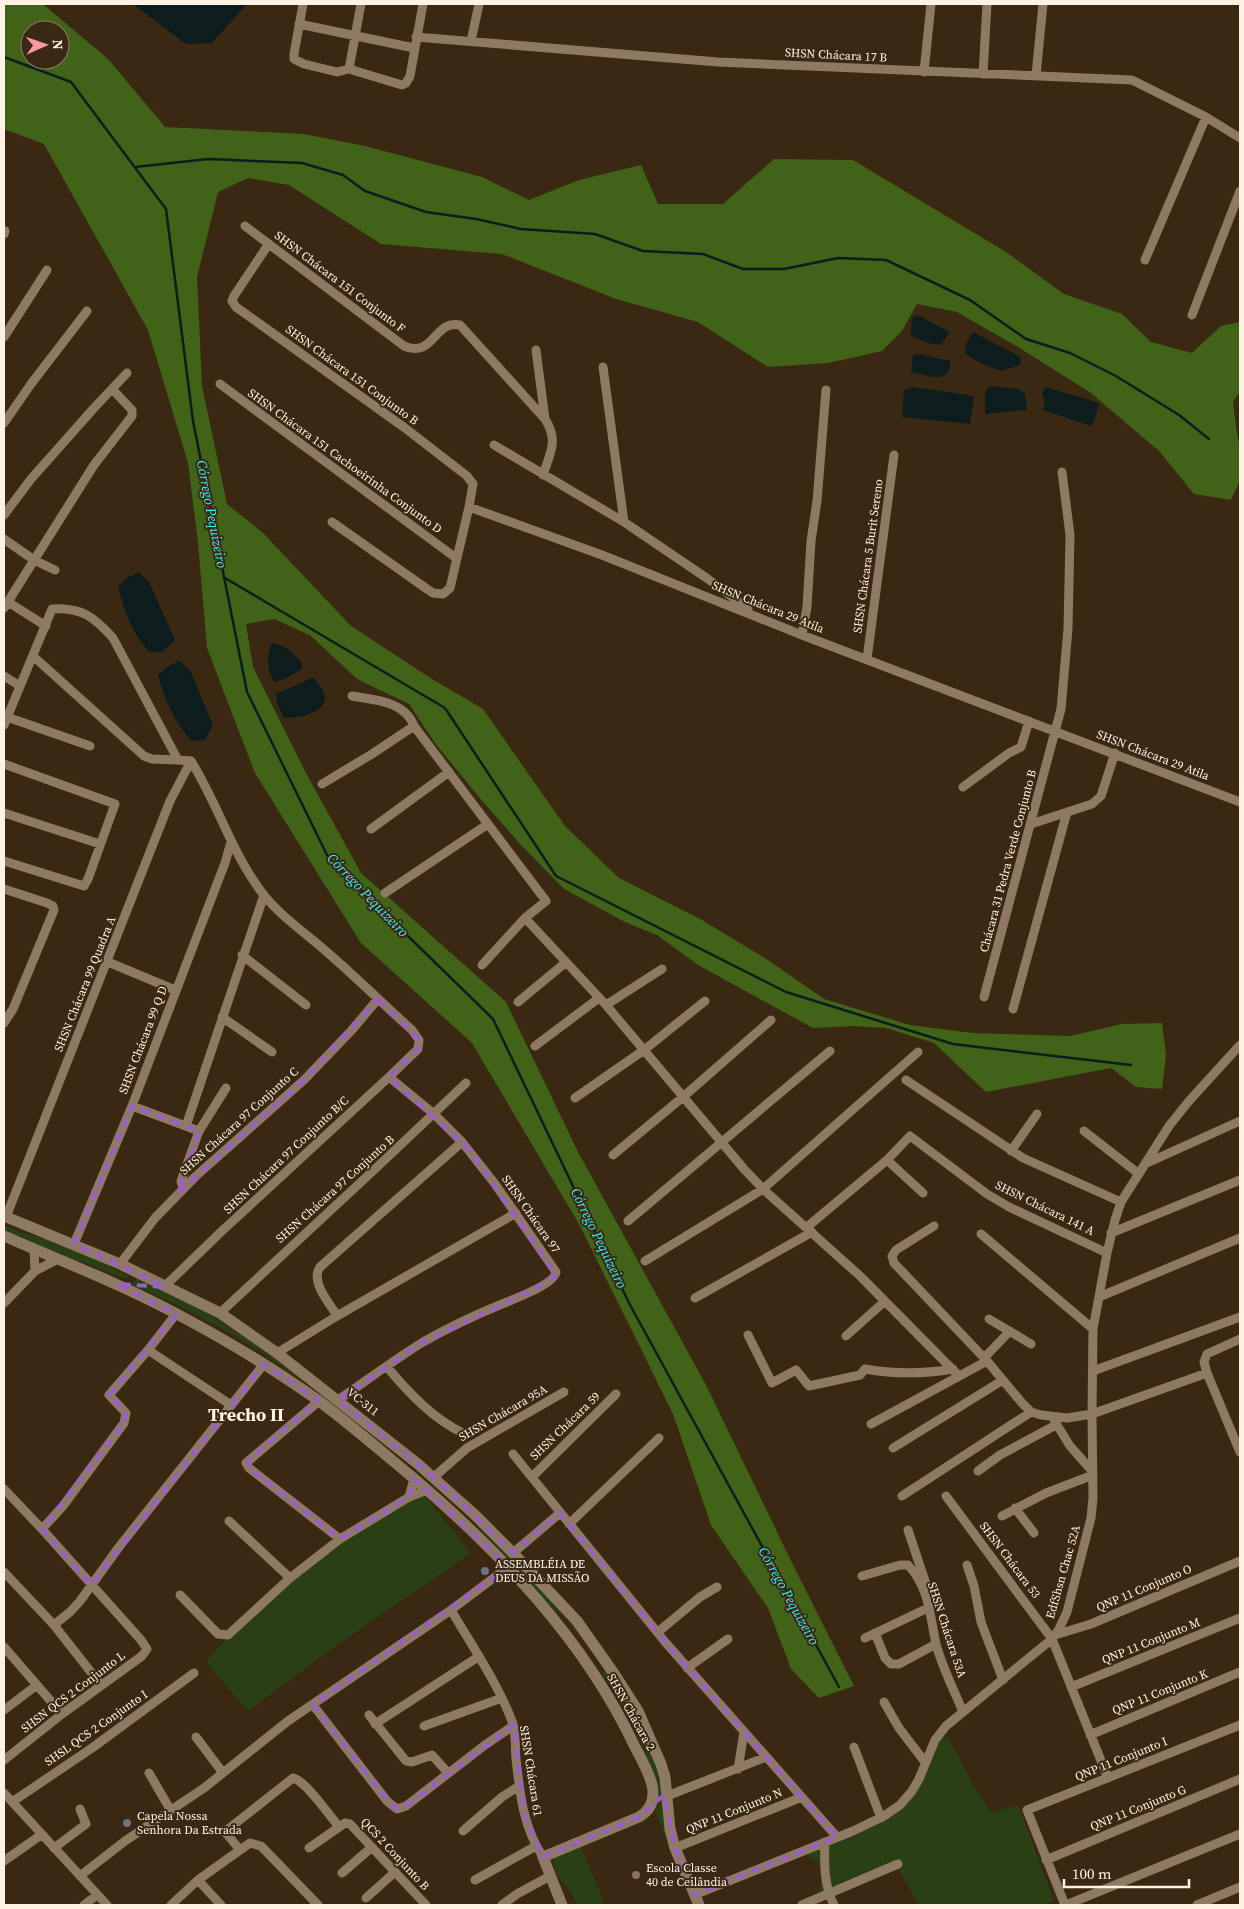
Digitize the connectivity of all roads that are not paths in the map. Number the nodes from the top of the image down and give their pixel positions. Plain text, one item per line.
1 (303, 4) edge
2 (361, 4) edge
3 (423, 4) edge
4 (479, 4) edge
5 (931, 4) edge
6 (987, 4) edge
7 (1043, 4) edge
8 (298, 24) junction
9 (355, 35) junction
10 (416, 37) junction
11 (471, 41) junction
12 (414, 48) junction
13 (349, 70) junction
14 (924, 72) junction
15 (983, 74) junction
16 (1036, 75) junction
17 (1206, 117) junction
18 (1240, 138) edge
19 (1240, 191) edge
20 (245, 226) dead end
21 (268, 245) junction
22 (1145, 260) dead end
23 (47, 270) dead end
24 (87, 311) dead end
25 (1192, 315) dead end
26 (4, 338) edge
27 (536, 350) dead end
28 (603, 367) dead end
29 (127, 373) dead end
30 (220, 384) dead end
31 (112, 390) junction
32 (826, 390) dead end
33 (545, 420) junction
34 (4, 423) edge
35 (494, 445) dead end
36 (894, 455) dead end
37 (1062, 472) dead end
38 (543, 475) junction
39 (469, 507) junction
40 (4, 515) edge
41 (332, 522) dead end
42 (624, 522) junction
43 (4, 539) edge
44 (456, 558) junction
45 (34, 560) junction
46 (54, 570) dead end
47 (6, 605) edge
48 (758, 616) junction
49 (46, 626) junction
50 (802, 635) junction
51 (34, 656) junction
52 (867, 660) junction
53 (4, 671) edge
54 (4, 676) edge
55 (16, 683) junction
56 (352, 696) dead end
57 (5, 721) edge
58 (1029, 721) junction
59 (414, 726) junction
60 (1056, 732) junction
61 (90, 746) dead end
62 (1115, 753) junction
63 (178, 760) junction
64 (191, 761) junction
65 (4, 764) edge
66 (449, 772) junction
67 (322, 784) dead end
68 (963, 787) dead end
69 (1240, 802) edge
70 (1067, 812) junction
71 (4, 813) edge
72 (488, 824) junction
73 (1031, 824) junction
74 (370, 829) dead end
75 (231, 842) junction
76 (100, 844) junction
77 (4, 861) edge
78 (4, 889) edge
79 (385, 893) dead end
80 (264, 895) junction
81 (525, 918) junction
82 (242, 955) junction
83 (108, 962) junction
84 (565, 963) junction
85 (482, 965) dead end
86 (662, 969) dead end
87 (175, 990) junction
88 (984, 997) dead end
89 (599, 998) junction
90 (378, 999) junction
91 (705, 1001) dead end
92 (518, 1002) dead end
93 (306, 1005) dead end
94 (606, 1005) junction
95 (1013, 1010) dead end
96 (222, 1016) junction
97 (771, 1020) dead end
98 (4, 1023) edge
99 (1240, 1045) edge
100 (535, 1046) dead end
101 (644, 1050) junction
102 (830, 1051) dead end
103 (272, 1052) dead end
104 (918, 1052) dead end
105 (389, 1077) junction
106 (906, 1080) dead end
107 (466, 1083) dead end
108 (226, 1088) dead end
109 (683, 1097) junction
110 (575, 1098) dead end
111 (132, 1106) junction
112 (434, 1114) junction
113 (1037, 1114) dead end
114 (1240, 1121) edge
115 (186, 1126) junction
116 (199, 1130) junction
117 (1084, 1131) dead end
118 (462, 1142) junction
119 (722, 1143) junction
120 (1011, 1151) junction
121 (613, 1155) dead end
122 (887, 1160) junction
123 (1146, 1163) junction
124 (1139, 1174) junction
125 (1240, 1180) edge
126 (183, 1189) junction
127 (763, 1189) junction
128 (923, 1193) dead end
129 (1120, 1202) junction
130 (516, 1213) junction
131 (5, 1217) edge
132 (628, 1221) dead end
133 (934, 1226) dead end
134 (810, 1229) junction
135 (1111, 1233) junction
136 (981, 1234) dead end
137 (4, 1236) edge
138 (1240, 1238) edge
139 (74, 1244) junction
140 (34, 1249) junction
141 (1107, 1253) junction
142 (62, 1261) junction
143 (645, 1261) dead end
144 (125, 1266) junction
145 (35, 1270) junction
146 (117, 1284) junction
147 (166, 1286) junction
148 (1099, 1297) junction
149 (695, 1298) dead end
150 (885, 1301) junction
151 (4, 1302) edge
152 (220, 1313) junction
153 (176, 1314) junction
154 (337, 1316) junction
155 (1240, 1317) edge
156 (989, 1319) dead end
157 (1093, 1329) junction
158 (1010, 1331) junction
159 (748, 1335) dead end
160 (846, 1336) dead end
161 (1240, 1339) edge
162 (1031, 1344) dead end
163 (148, 1350) junction
164 (277, 1353) junction
165 (985, 1360) junction
166 (264, 1364) junction
167 (387, 1367) junction
168 (1093, 1371) junction
169 (956, 1372) junction
170 (1207, 1373) junction
171 (1003, 1380) junction
172 (564, 1392) dead end
173 (616, 1394) dead end
174 (338, 1400) junction
175 (319, 1401) junction
176 (231, 1406) junction
177 (1031, 1412) junction
178 (1092, 1414) junction
179 (1055, 1421) junction
180 (871, 1424) dead end
181 (463, 1433) dead end
182 (659, 1438) dead end
183 (893, 1448) dead end
184 (1240, 1452) edge
185 (513, 1454) dead end
186 (978, 1470) dead end
187 (1093, 1473) junction
188 (434, 1477) junction
189 (532, 1477) junction
190 (414, 1479) junction
191 (4, 1489) edge
192 (427, 1490) junction
193 (902, 1496) dead end
194 (946, 1496) dead end
195 (409, 1497) junction
196 (1015, 1508) junction
197 (560, 1512) junction
198 (1002, 1516) dead end
199 (229, 1521) dead end
200 (569, 1524) junction
201 (42, 1528) junction
202 (908, 1530) dead end
203 (1034, 1532) dead end
204 (340, 1539) junction
205 (513, 1553) junction
206 (1240, 1561) edge
207 (967, 1565) dead end
208 (508, 1567) junction
209 (4, 1572) edge
210 (862, 1576) dead end
211 (290, 1578) junction
212 (91, 1585) junction
213 (717, 1587) dead end
214 (180, 1595) dead end
215 (925, 1595) junction
216 (930, 1607) junction
217 (451, 1610) junction
218 (1240, 1618) edge
219 (54, 1625) junction
220 (658, 1632) junction
221 (875, 1633) junction
222 (1054, 1637) junction
223 (865, 1638) dead end
224 (728, 1639) dead end
225 (936, 1644) junction
226 (594, 1645) junction
227 (4, 1647) edge
228 (578, 1653) junction
229 (478, 1657) junction
230 (606, 1662) junction
231 (687, 1668) junction
232 (592, 1672) junction
233 (1240, 1672) edge
234 (194, 1674) dead end
235 (1003, 1680) junction
236 (37, 1685) junction
237 (101, 1685) junction
238 (1071, 1686) junction
239 (502, 1698) junction
240 (884, 1702) dead end
241 (312, 1705) junction
242 (4, 1710) edge
243 (963, 1712) junction
244 (62, 1714) junction
245 (369, 1715) dead end
246 (375, 1724) junction
247 (1240, 1725) edge
248 (424, 1726) dead end
249 (513, 1726) junction
250 (744, 1732) junction
251 (1090, 1734) junction
252 (196, 1737) dead end
253 (854, 1747) dead end
254 (766, 1757) junction
255 (4, 1760) edge
256 (925, 1762) junction
257 (738, 1769) junction
258 (448, 1772) junction
259 (149, 1773) dead end
260 (223, 1773) junction
261 (1108, 1778) junction
262 (1240, 1780) edge
263 (519, 1786) junction
264 (4, 1793) edge
265 (667, 1796) junction
266 (802, 1797) junction
267 (12, 1802) junction
268 (80, 1809) dead end
269 (170, 1809) junction
270 (881, 1818) junction
271 (342, 1825) junction
272 (463, 1831) dead end
273 (1240, 1834) edge
274 (41, 1835) junction
275 (837, 1837) junction
276 (825, 1842) junction
277 (536, 1846) junction
278 (372, 1847) junction
279 (54, 1848) junction
280 (309, 1848) dead end
281 (676, 1848) junction
282 (240, 1850) junction
283 (543, 1857) junction
284 (1046, 1860) junction
285 (4, 1861) edge
286 (898, 1864) dead end
287 (395, 1872) junction
288 (342, 1873) dead end
289 (80, 1876) junction
290 (550, 1876) junction
291 (198, 1880) junction
292 (475, 1880) dead end
293 (1240, 1887) edge
294 (829, 1894) junction
295 (98, 1895) junction
296 (366, 1898) dead end
297 (697, 1900) edge
298 (84, 1905) edge
299 (107, 1905) edge
300 (170, 1905) edge
301 (221, 1905) edge
302 (318, 1905) edge
303 (426, 1905) edge
304 (502, 1905) edge
305 (562, 1905) edge
306 (802, 1905) edge
307 (834, 1905) edge
308 (1065, 1905) edge
309 (1197, 1905) edge

1 - 8 street
2 - 9 street
3 - 10 street
4 - 11 street
5 - 14 street
6 - 15 street
7 - 16 street
8 - 9 street
8 - 13 street
9 - 12 street
9 - 13 street
10 - 11 street, SHSN Chácara 17 B
10 - 12 street
11 - 14 street, SHSN Chácara 17 B
12 - 13 street
14 - 15 street, SHSN Chácara 17 B
15 - 16 street, SHSN Chácara 17 B
16 - 17 street, SHSN Chácara 17 B
17 - 18 street, SHSN Chácara 17 B
17 - 22 street
19 - 25 street
20 - 21 street, SHSN Chácara 151 Conjunto F
21 - 33 street, SHSN Chácara 151 Conjunto F
21 - 39 street, SHSN Chácara 151 Conjunto B
23 - 26 street
24 - 34 street
27 - 33 street
28 - 42 street
29 - 31 street
30 - 44 street, SHSN Chácara 151 Cachoeirinha Conjunto D
31 - 40 street
31 - 45 street
32 - 50 street
33 - 38 street
35 - 38 street
36 - 52 street, SHSN Chácara 5 Burit Sereno
37 - 60 street
38 - 42 street
39 - 44 street
39 - 48 street, SHSN Chácara 29 Atila
41 - 44 street
42 - 48 street
43 - 45 street
45 - 46 street
45 - 47 street
47 - 49 street
48 - 50 street, SHSN Chácara 29 Atila
49 - 51 street
49 - 63 street
50 - 52 street, SHSN Chácara 29 Atila
51 - 55 street
51 - 63 street
52 - 58 street, SHSN Chácara 29 Atila
53 - 55 street
54 - 55 street
55 - 57 street
56 - 59 street
57 - 61 street
58 - 60 street, SHSN Chácara 29 Atila
58 - 68 street
59 - 66 street
59 - 67 street
60 - 62 street, SHSN Chácara 29 Atila
60 - 73 street, Chácara 31 Pedra Verde Conjunto B
62 - 69 street, SHSN Chácara 29 Atila
62 - 70 street
63 - 64 street
64 - 75 street
64 - 83 street, SHSN Chácara 99 Quadra A
65 - 76 street
66 - 72 street
66 - 74 street
70 - 73 street
70 - 95 street
71 - 76 street
72 - 79 street
72 - 81 street
73 - 88 street, Chácara 31 Pedra Verde Conjunto B
75 - 80 street
75 - 87 street, SHSN Chácara 99 Q D
76 - 77 street
78 - 98 street
80 - 82 street
80 - 90 street
81 - 84 street
81 - 85 street
82 - 93 street
82 - 96 street
83 - 87 street
83 - 131 street, SHSN Chácara 99 Quadra A
84 - 89 street
84 - 92 street
86 - 94 street
87 - 111 street, SHSN Chácara 99 Q D
89 - 94 street
89 - 100 street
90 - 105 street, SHSN Chácara 97 Conjunto B/C
90 - 126 street, SHSN Chácara 97 Conjunto C
91 - 101 street
94 - 101 street
96 - 103 street
96 - 115 street
97 - 109 street
99 - 123 street, EdfShsn Chac 52A
101 - 109 street
101 - 110 street
102 - 119 street
104 - 127 street
105 - 112 street, SHSN Chácara 97
105 - 147 street, SHSN Chácara 97 Conjunto B/C
106 - 120 street
107 - 112 street, SHSN Chácara 97 Conjunto B
108 - 116 street
109 - 119 street
109 - 121 street
111 - 115 street
111 - 139 street, SHSN Chácara 99 Q D
112 - 118 street, SHSN Chácara 97
112 - 152 street, SHSN Chácara 97 Conjunto B
113 - 120 street
114 - 123 street
115 - 116 street
116 - 126 street
117 - 124 street
118 - 130 street, SHSN Chácara 97
118 - 154 street
119 - 127 street
119 - 132 street
120 - 129 street
122 - 128 street
122 - 134 street
122 - 141 street, SHSN Chácara 141 A
123 - 124 street, EdfShsn Chac 52A
124 - 129 street, EdfShsn Chac 52A
125 - 135 street
126 - 144 street, SHSN Chácara 97 Conjunto C
127 - 134 street
127 - 143 street
129 - 135 street, EdfShsn Chac 52A
130 - 154 street
130 - 167 street, SHSN Chácara 97
131 - 139 main road, VC-311
133 - 165 street
134 - 149 street
134 - 150 street
135 - 141 street, EdfShsn Chac 52A
136 - 157 street
137 - 140 main road
138 - 148 street
139 - 144 main road, VC-311
140 - 142 main road
140 - 145 street
141 - 148 street, EdfShsn Chac 52A
142 - 145 street
142 - 146 main road, SHSN Chácara 2
144 - 146 main road
144 - 147 main road, VC-311
145 - 151 street
146 - 153 main road, SHSN Chácara 2
147 - 152 main road, VC-311
148 - 157 street, EdfShsn Chac 52A
150 - 160 street
150 - 169 street
152 - 164 main road, VC-311
153 - 163 street
153 - 166 main road, SHSN Chácara 2
154 - 164 street
155 - 168 street
156 - 158 street
157 - 168 street, EdfShsn Chac 52A
158 - 162 street
158 - 165 street
159 - 169 street
161 - 170 street
163 - 176 street
163 - 201 street
164 - 174 main road, VC-311
165 - 169 street
165 - 171 street
166 - 175 main road, SHSN Chácara 2
166 - 176 street
167 - 174 street, SHSN Chácara 97
167 - 181 street
168 - 178 street, EdfShsn Chac 52A
169 - 180 street
170 - 178 street
170 - 184 street
171 - 177 street
171 - 183 street
172 - 188 street, SHSN Chácara 95A
173 - 189 street, SHSN Chácara 59
174 - 188 main road, VC-311
175 - 190 main road, SHSN Chácara 2
175 - 204 street
176 - 212 street
177 - 179 street
177 - 193 street
178 - 179 street
178 - 187 street, EdfShsn Chac 52A
179 - 186 street
179 - 187 street
182 - 200 street
185 - 189 street
187 - 196 street
187 - 222 street, EdfShsn Chac 52A
188 - 205 main road, VC-311
189 - 197 street
190 - 192 main road, SHSN Chácara 2
190 - 195 street
191 - 201 street
192 - 195 street
192 - 208 main road, SHSN Chácara 2
194 - 222 street, SHSN Chácara 53
195 - 204 street
196 - 198 street
196 - 203 street
197 - 200 street
197 - 205 street
199 - 211 street
200 - 220 street
201 - 212 street
202 - 215 street
204 - 211 street
205 - 226 main road, VC-311
206 - 222 street, QNP 11 Conjunto O
207 - 235 street
208 - 217 street
208 - 228 main road, SHSN Chácara 2
209 - 219 street
210 - 215 street, SHSN Chácara 53A
211 - 214 street
212 - 219 street
212 - 237 street, SHSN QCS 2 Conjunto L
213 - 220 street
215 - 216 street, SHSN Chácara 53A
216 - 221 street
216 - 225 street, SHSN Chácara 53A
217 - 229 street, SHSN Chácara 61
217 - 241 street
218 - 238 street, QNP 11 Conjunto M
219 - 237 street
220 - 231 street
221 - 223 street
221 - 225 street
222 - 235 street, EdfShsn Chac 52A
222 - 238 street, SHSN Chácara 53
224 - 231 street
225 - 243 street, SHSN Chácara 53A
226 - 228 main road
226 - 230 main road, VC-311
227 - 236 street
228 - 232 main road, SHSN Chácara 2
229 - 239 street, SHSN Chácara 61
229 - 246 street
230 - 232 main road
230 - 265 main road, VC-311
231 - 250 street
232 - 283 main road, SHSN Chácara 2
233 - 251 street, QNP 11 Conjunto K
234 - 267 street, SHSL QCS 2 Conjunto I
235 - 243 street, EdfShsn Chac 52A
236 - 242 street
236 - 244 street
237 - 244 street, SHSN QCS 2 Conjunto L
238 - 251 street, SHSN Chácara 53
239 - 248 street
239 - 249 street, SHSN Chácara 61
240 - 256 street
241 - 258 street
241 - 260 street
243 - 256 street, EdfShsn Chac 52A
244 - 255 street, SHSN QCS 2 Conjunto L
245 - 246 street
246 - 258 street
247 - 261 street, QNP 11 Conjunto I
249 - 258 street
249 - 263 street, SHSN Chácara 61
250 - 254 street
250 - 257 street
251 - 261 street, SHSN Chácara 53
252 - 260 street
253 - 270 street
254 - 257 street
254 - 266 street
256 - 270 street, EdfShsn Chac 52A
257 - 265 street
259 - 269 street
260 - 269 street
261 - 284 street, QNP 11 Conjunto I
262 - 284 street, QNP 11 Conjunto G
263 - 272 street
263 - 277 street, SHSN Chácara 61
264 - 267 street
265 - 281 main road, VC-311
266 - 275 street
266 - 281 street, QNP 11 Conjunto N
267 - 274 street
268 - 279 street
269 - 289 street
270 - 275 street, EdfShsn Chac 52A
271 - 278 street, QCS 2 Conjunto B
271 - 280 street
271 - 282 street, QCS 2 Conjunto B
273 - 308 street
274 - 279 street
274 - 285 street
275 - 276 street, EdfShsn Chac 52A
276 - 294 street
276 - 297 street, EdfShsn Chac 52A
277 - 283 street, SHSN Chácara 61
277 - 292 street
278 - 287 street, QCS 2 Conjunto B
278 - 288 street
279 - 289 street
281 - 297 main road, VC-311
282 - 291 street
282 - 302 street
283 - 290 main road
284 - 308 street
286 - 294 street
287 - 296 street
287 - 303 street, QCS 2 Conjunto B
289 - 295 street
290 - 304 street
290 - 305 main road
291 - 300 street
291 - 301 street
293 - 309 street
294 - 306 street
294 - 307 street
295 - 298 street
295 - 299 street

